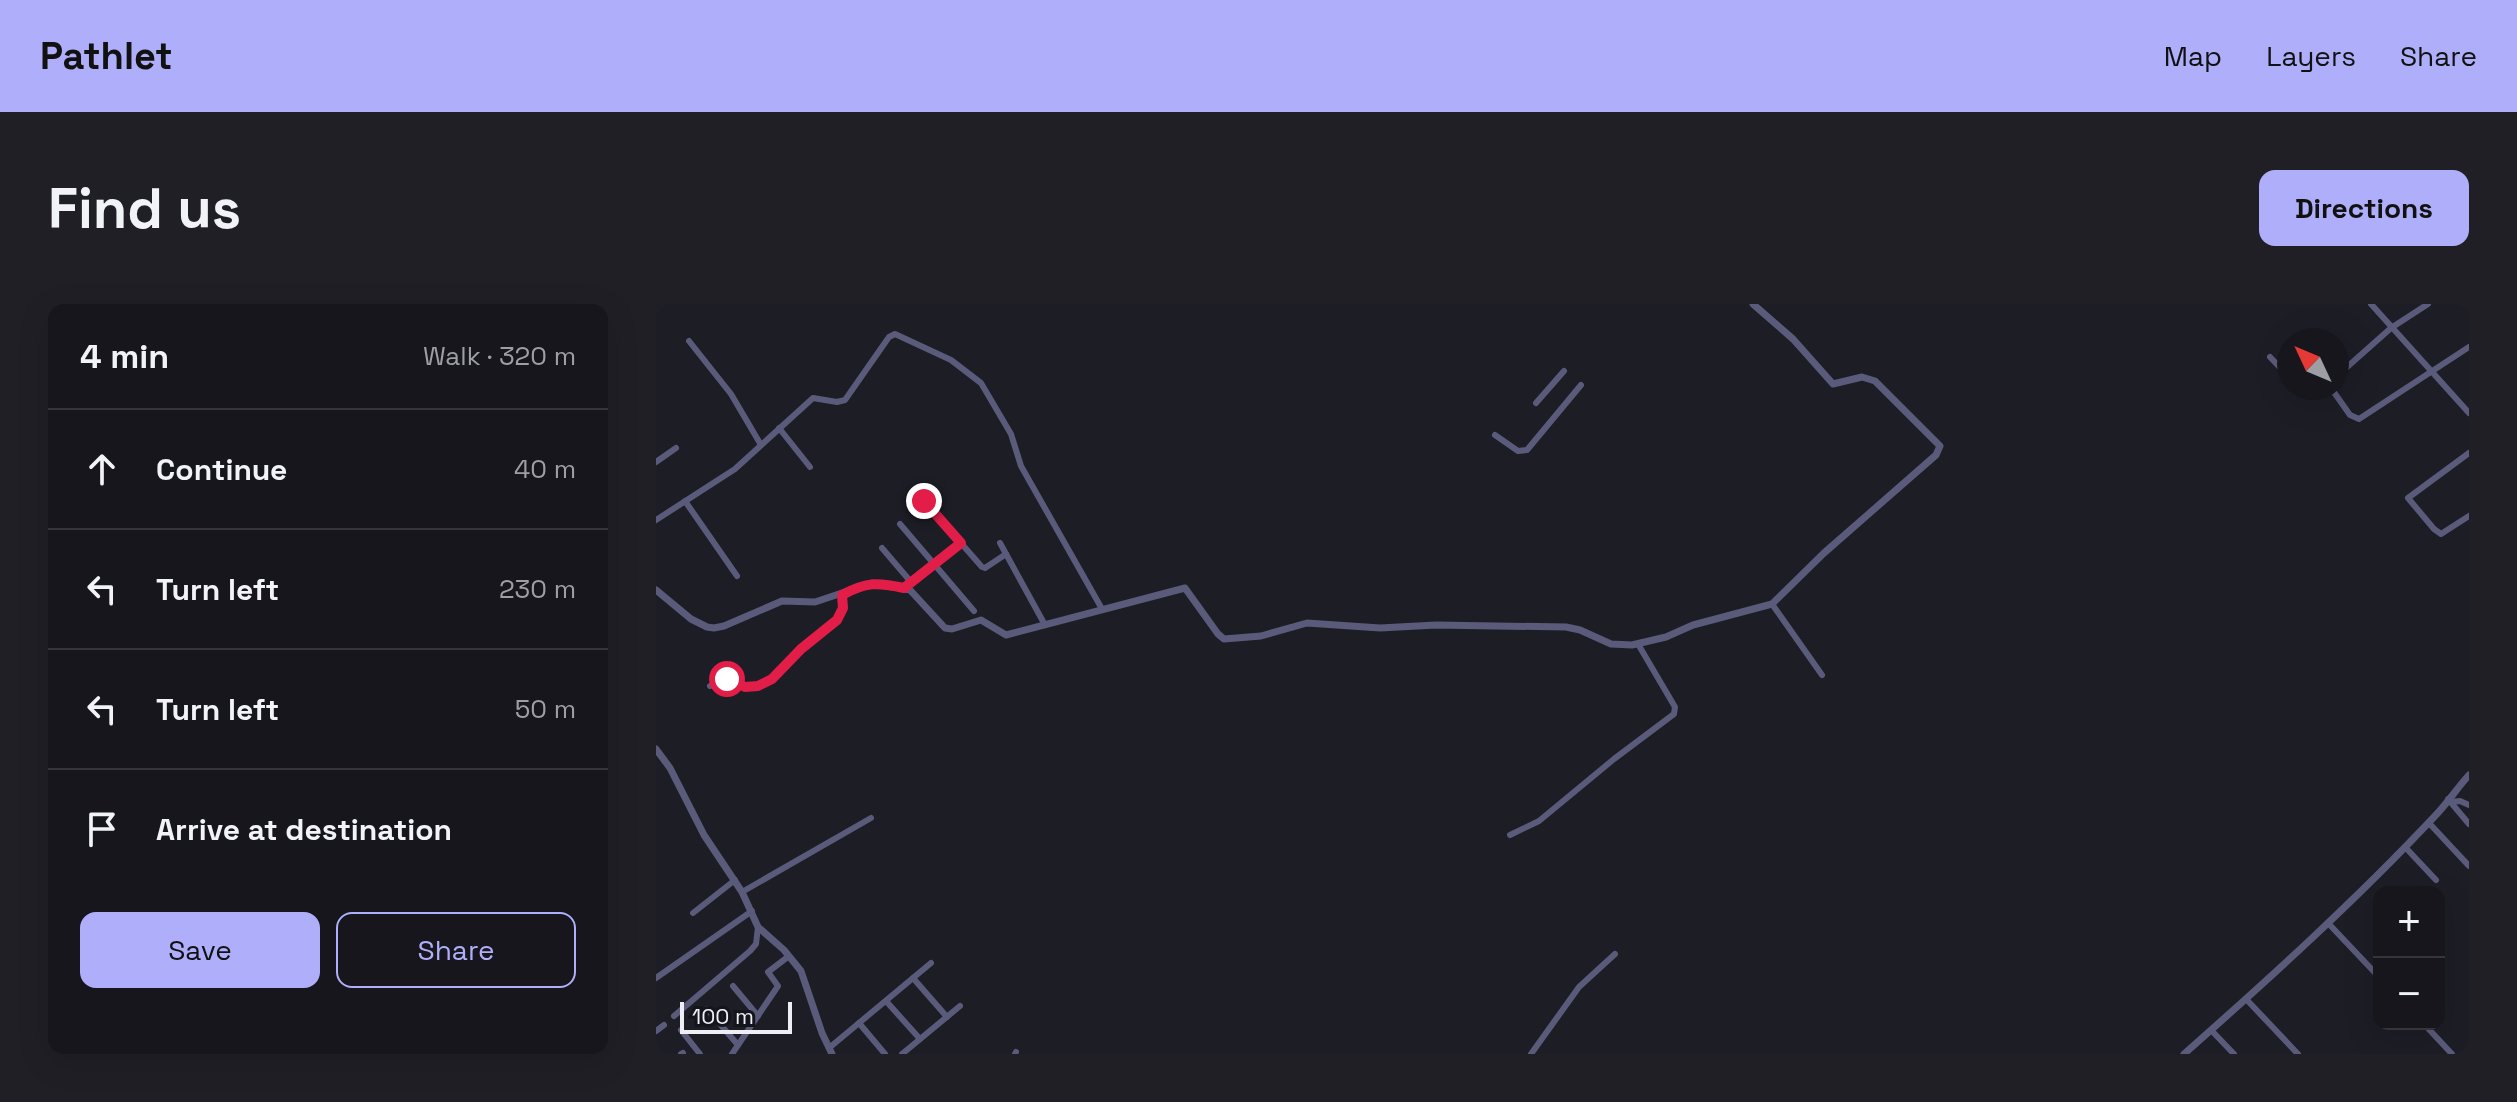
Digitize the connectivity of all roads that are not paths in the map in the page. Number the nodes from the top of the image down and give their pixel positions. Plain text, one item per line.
1 (1753, 304) edge
2 (2371, 304) edge
3 (2428, 304) edge
4 (2391, 328) junction
5 (689, 341) dead end
6 (2469, 347) edge
7 (2270, 357) dead end
8 (2277, 364) edge
9 (2349, 365) edge
10 (1564, 371) dead end
11 (2432, 371) junction
12 (1581, 385) dead end
13 (2339, 400) edge
14 (1536, 403) dead end
15 (2469, 413) edge
16 (779, 428) junction
17 (1495, 435) dead end
18 (761, 445) junction
19 (676, 448) dead end
20 (2469, 453) edge
21 (656, 462) edge
22 (810, 467) dead end
23 (685, 501) junction
24 (924, 501) dead end
25 (2469, 516) edge
26 (656, 520) edge
27 (900, 524) dead end
28 (961, 543) junction
29 (1000, 543) dead end
30 (882, 548) dead end
31 (1006, 554) junction
32 (935, 565) junction
33 (737, 576) dead end
34 (908, 585) junction
35 (656, 590) edge
36 (842, 595) junction
37 (1772, 604) junction
38 (1102, 609) junction
39 (974, 611) dead end
40 (1045, 625) junction
41 (1638, 644) junction
42 (1822, 675) dead end
43 (710, 686) dead end
44 (656, 749) edge
45 (2469, 775) edge
46 (2449, 801) junction
47 (2469, 805) edge
48 (871, 818) dead end
49 (2429, 823) junction
50 (2469, 824) edge
51 (1510, 835) dead end
52 (2405, 847) junction
53 (2469, 866) edge
54 (735, 880) junction
55 (2436, 880) dead end
56 (742, 892) junction
57 (752, 911) junction
58 (693, 913) dead end
59 (2328, 923) junction
60 (758, 927) junction
61 (1615, 954) dead end
62 (789, 956) junction
63 (931, 963) dead end
64 (2373, 971) edge
65 (656, 978) edge
66 (913, 978) junction
67 (733, 986) dead end
68 (2246, 999) junction
69 (886, 1001) junction
70 (960, 1006) dead end
71 (707, 1009) dead end
72 (674, 1016) dead end
73 (758, 1016) junction
74 (947, 1017) junction
75 (859, 1023) junction
76 (664, 1025) dead end
77 (681, 1030) dead end
78 (2211, 1030) junction
79 (2430, 1030) edge
80 (656, 1031) edge
81 (920, 1039) junction
82 (738, 1045) junction
83 (2446, 1048) junction
84 (830, 1051) edge
85 (700, 1054) edge
86 (732, 1054) edge
87 (885, 1054) edge
88 (902, 1054) edge
89 (1531, 1054) edge
90 (2184, 1054) edge
91 (2234, 1054) edge
92 (2298, 1054) edge
93 (2440, 1054) edge
94 (2452, 1054) edge

1 - 37 street
2 - 4 street
3 - 4 street
4 - 9 street
4 - 11 street
5 - 18 street
6 - 11 street
7 - 8 street
10 - 14 street
11 - 13 street
11 - 15 street
12 - 17 street
16 - 18 street
16 - 22 street
16 - 38 street
18 - 23 street
19 - 21 street
20 - 25 street
23 - 26 street
23 - 33 street
24 - 28 street
27 - 32 street
28 - 31 street
28 - 32 street
29 - 31 street
30 - 34 street
31 - 40 street
32 - 34 street
32 - 39 street
34 - 36 street
34 - 40 street
35 - 36 street
36 - 43 street
37 - 41 street
37 - 42 street
38 - 40 street
38 - 41 street
41 - 51 street
44 - 54 street
45 - 46 street
46 - 47 street
46 - 49 street
46 - 50 street
48 - 56 street
49 - 52 street
49 - 53 street
52 - 55 street
52 - 59 street
54 - 56 street
54 - 58 street
56 - 57 street
57 - 60 street
57 - 65 street
59 - 64 street
59 - 68 street
60 - 62 street
60 - 72 street
61 - 89 street
62 - 73 street
62 - 84 street
63 - 66 street
66 - 69 street
66 - 74 street
67 - 73 street
68 - 78 street
68 - 92 street
69 - 75 street
69 - 81 street
70 - 74 street
71 - 82 street
73 - 82 street
74 - 81 street
75 - 84 street
75 - 87 street
76 - 80 street
77 - 85 street
78 - 90 street
78 - 91 street
79 - 83 street
81 - 88 street
82 - 86 street
83 - 93 street
83 - 94 street

